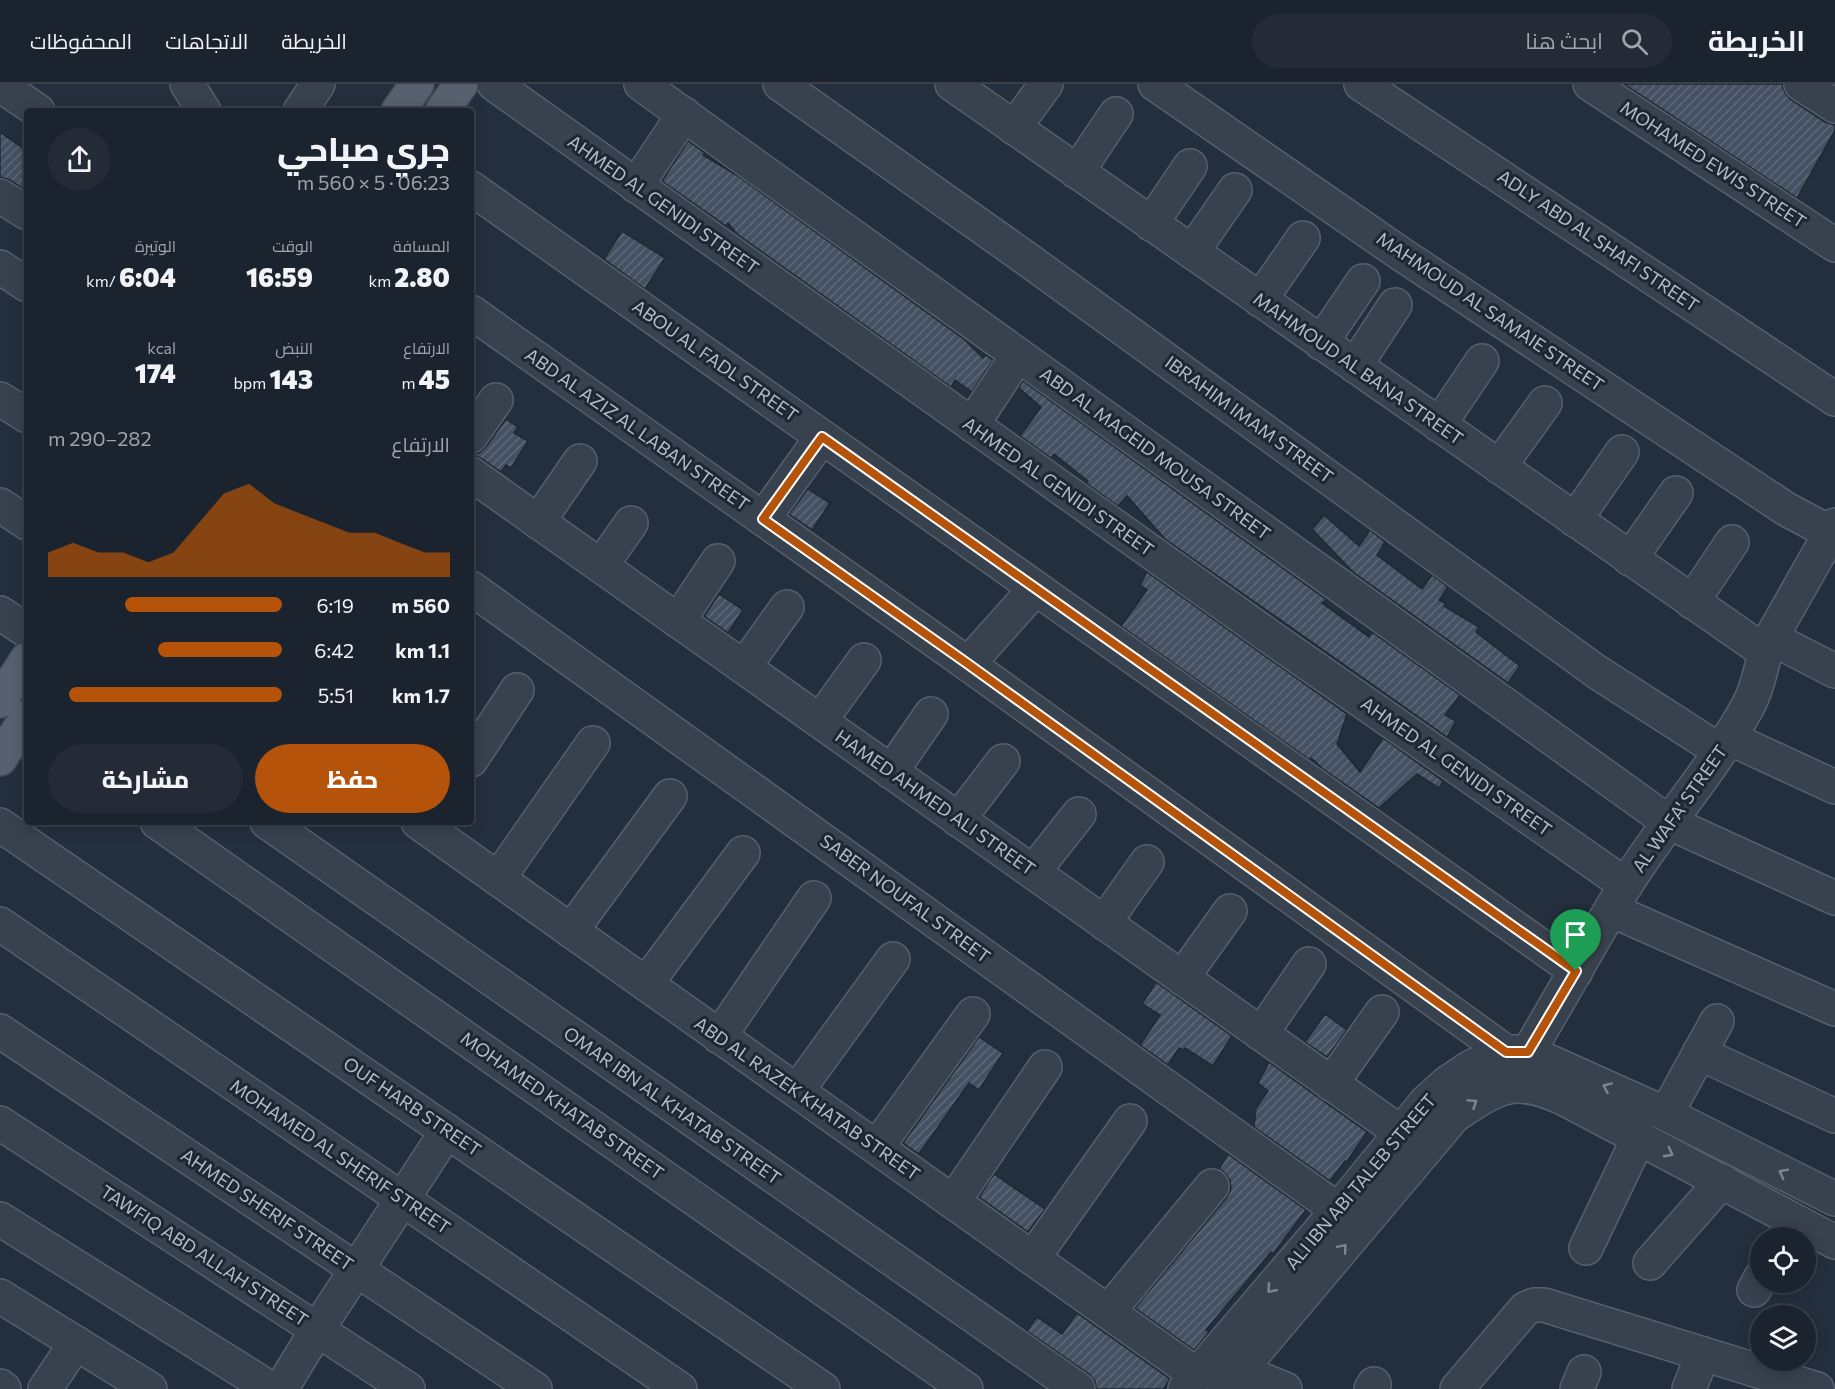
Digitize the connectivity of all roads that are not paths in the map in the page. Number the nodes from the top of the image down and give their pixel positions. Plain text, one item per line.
1 (187, 84) edge
2 (318, 84) edge
3 (417, 84) edge
4 (461, 84) edge
5 (494, 84) edge
6 (641, 84) edge
7 (780, 84) edge
8 (952, 84) edge
9 (1046, 84) edge
10 (1155, 84) edge
11 (1361, 84) edge
12 (1590, 84) edge
13 (1801, 84) edge
14 (0, 85) edge
15 (1835, 106) edge
16 (34, 108) edge
17 (202, 108) edge
18 (302, 108) edge
19 (400, 108) edge
20 (444, 108) edge
21 (684, 114) junction
22 (1116, 114) dead end
23 (1014, 128) junction
24 (1190, 166) dead end
25 (1077, 172) junction
26 (636, 186) junction
27 (474, 190) edge
28 (1235, 190) dead end
29 (0, 196) edge
30 (24, 211) edge
31 (1152, 224) junction
32 (1304, 238) dead end
33 (1835, 245) edge
34 (1192, 252) junction
35 (0, 267) edge
36 (1363, 281) dead end
37 (24, 283) edge
38 (1260, 300) junction
39 (1395, 305) dead end
40 (474, 314) edge
41 (1321, 342) junction
42 (1018, 355) junction
43 (1482, 361) dead end
44 (1355, 366) junction
45 (0, 399) edge
46 (1835, 399) edge
47 (496, 400) dead end
48 (1545, 403) dead end
49 (24, 414) edge
50 (972, 425) junction
51 (1439, 425) junction
52 (474, 432) edge
53 (822, 437) junction
54 (1622, 452) dead end
55 (580, 461) dead end
56 (1499, 467) junction
57 (474, 476) edge
58 (1676, 493) dead end
59 (0, 505) edge
60 (763, 519) junction
61 (1575, 520) junction
62 (24, 521) edge
63 (538, 522) junction
64 (631, 523) dead end
65 (1833, 531) edge
66 (1732, 542) dead end
67 (1629, 559) junction
68 (718, 561) dead end
69 (601, 566) junction
70 (1036, 588) junction
71 (476, 601) edge
72 (1692, 602) junction
73 (787, 607) dead end
74 (0, 613) edge
75 (678, 621) junction
76 (24, 629) edge
77 (1768, 645) junction
78 (864, 660) dead end
79 (968, 664) junction
80 (24, 665) edge
81 (744, 667) junction
82 (1835, 671) edge
83 (517, 690) dead end
84 (0, 701) edge
85 (931, 714) dead end
86 (820, 721) junction
87 (24, 726) edge
88 (593, 742) dead end
89 (1725, 745) junction
90 (474, 755) edge
91 (0, 759) edge
92 (1003, 761) dead end
93 (891, 772) junction
94 (1835, 787) edge
95 (670, 796) dead end
96 (1079, 814) dead end
97 (958, 820) junction
98 (1670, 824) junction
99 (0, 825) edge
100 (162, 825) edge
101 (271, 825) edge
102 (425, 825) edge
103 (743, 853) dead end
104 (1148, 862) dead end
105 (1033, 872) junction
106 (498, 879) junction
107 (814, 898) dead end
108 (1619, 898) junction
109 (1835, 898) edge
110 (1230, 911) dead end
111 (1104, 923) junction
112 (0, 924) edge
113 (571, 931) junction
114 (893, 959) dead end
115 (1309, 964) dead end
116 (1576, 971) junction
117 (1182, 978) junction
118 (646, 984) junction
119 (1835, 1009) edge
120 (1382, 1012) dead end
121 (973, 1014) dead end
122 (1717, 1021) dead end
123 (0, 1031) edge
124 (1261, 1034) junction
125 (719, 1037) junction
126 (1517, 1052) junction
127 (1700, 1053) junction
128 (1045, 1067) dead end
129 (1331, 1084) junction
130 (1508, 1085) junction
131 (797, 1091) junction
132 (1666, 1114) junction
133 (1835, 1116) edge
134 (1130, 1121) dead end
135 (0, 1123) edge
136 (447, 1131) junction
137 (1400, 1132) junction
138 (1640, 1137) junction
139 (877, 1147) junction
140 (1722, 1181) junction
141 (1212, 1186) dead end
142 (402, 1199) junction
143 (1835, 1199) edge
144 (953, 1202) junction
145 (1338, 1210) junction
146 (0, 1219) edge
147 (1786, 1227) edge
148 (1816, 1236) edge
149 (1835, 1242) edge
150 (1586, 1248) dead end
151 (1033, 1258) junction
152 (1650, 1263) dead end
153 (356, 1269) junction
154 (0, 1296) edge
155 (1108, 1312) junction
156 (317, 1330) junction
157 (75, 1343) junction
158 (1703, 1354) junction
159 (1211, 1381) edge
160 (0, 1386) edge
161 (4, 1389) edge
162 (45, 1389) edge
163 (150, 1389) edge
164 (271, 1389) edge
165 (281, 1389) edge
166 (408, 1389) edge
167 (535, 1389) edge
168 (680, 1389) edge
169 (823, 1389) edge
170 (966, 1389) edge
171 (1078, 1389) edge
172 (1285, 1389) edge
173 (1457, 1389) edge
174 (1689, 1389) edge
175 (1817, 1389) edge

1 - 17 street
2 - 18 street
3 - 19 main road
4 - 20 main road
5 - 26 street, AHMED AL GENIDI STREET
6 - 21 street, ABD AL MAGEID MOUSA STREET
7 - 89 street, IBRAHIM IMAM STREET
8 - 23 street, MAHMOUD AL BANA STREET
9 - 23 street
10 - 65 street, MAHMOUD AL SAMAIE STREET
11 - 46 street, ADLY ABD AL SHAFI STREET
12 - 33 street, MOHAMED EWIS STREET
13 - 15 street
14 - 16 street
21 - 26 street
21 - 42 street, ABD AL MAGEID MOUSA STREET
22 - 25 street
23 - 25 street, MAHMOUD AL BANA STREET
24 - 31 street
25 - 31 street, MAHMOUD AL BANA STREET
26 - 50 street, AHMED AL GENIDI STREET
27 - 53 street, ABOU AL FADL STREET
28 - 34 street
29 - 30 street
31 - 34 street, MAHMOUD AL BANA STREET
32 - 38 street
34 - 38 street, MAHMOUD AL BANA STREET
35 - 37 street
36 - 41 street
38 - 41 street, MAHMOUD AL BANA STREET
39 - 44 street
40 - 60 street, ABD AL AZIZ AL LABAN STREET
41 - 44 street, MAHMOUD AL BANA STREET
42 - 50 street
42 - 98 street, ABD AL MAGEID MOUSA STREET
43 - 51 street
44 - 51 street, MAHMOUD AL BANA STREET
45 - 49 street
47 - 52 street
48 - 56 street
50 - 108 street, AHMED AL GENIDI STREET
51 - 56 street, MAHMOUD AL BANA STREET
53 - 60 street
53 - 70 street, ABOU AL FADL STREET
54 - 61 street
55 - 63 street
56 - 61 street, MAHMOUD AL BANA STREET
57 - 63 street, HAMED AHMED ALI STREET
58 - 67 street
59 - 62 street
60 - 79 street, ABD AL AZIZ AL LABAN STREET
61 - 67 street, MAHMOUD AL BANA STREET
63 - 69 street, HAMED AHMED ALI STREET
64 - 69 street
65 - 77 street, AL WAFA' STREET
66 - 72 street
67 - 72 street, MAHMOUD AL BANA STREET
68 - 75 street
69 - 75 street, HAMED AHMED ALI STREET
70 - 79 street
70 - 116 street, ABOU AL FADL STREET
71 - 145 street, SABER NOUFAL STREET
72 - 77 street, MAHMOUD AL BANA STREET
73 - 81 street
74 - 76 street
75 - 81 street, HAMED AHMED ALI STREET
77 - 82 street, MAHMOUD AL BANA STREET
77 - 89 street, AL WAFA' STREET
78 - 86 street
79 - 126 street, ABD AL AZIZ AL LABAN STREET
80 - 84 main road
81 - 86 street, HAMED AHMED ALI STREET
83 - 90 street
85 - 93 street
86 - 93 street, HAMED AHMED ALI STREET
87 - 91 main road
88 - 106 street
89 - 94 street, IBRAHIM IMAM STREET
89 - 98 street, AL WAFA' STREET
92 - 97 street
93 - 97 street, HAMED AHMED ALI STREET
95 - 113 street
96 - 105 street
97 - 105 street, HAMED AHMED ALI STREET
98 - 108 street, AL WAFA' STREET
98 - 109 street, ABD AL MAGEID MOUSA STREET
99 - 136 street, OUF HARB STREET
100 - 170 street, MOHAMED KHATAB STREET
101 - 171 street, OMAR IBN AL KHATAB STREET
102 - 106 street, ABD AL RAZEK KHATAB STREET
103 - 118 street
104 - 111 street
105 - 111 street, HAMED AHMED ALI STREET
106 - 113 street, ABD AL RAZEK KHATAB STREET
107 - 125 street
108 - 116 street, AL WAFA' STREET
108 - 119 street, AHMED AL GENIDI STREET
110 - 117 street
111 - 117 street, HAMED AHMED ALI STREET
112 - 142 street, MOHAMED AL SHERIF STREET
113 - 118 street, ABD AL RAZEK KHATAB STREET
114 - 131 street
115 - 124 street
116 - 126 street, AL WAFA' STREET
117 - 124 street, HAMED AHMED ALI STREET
118 - 125 street, ABD AL RAZEK KHATAB STREET
120 - 129 street
121 - 139 street
122 - 127 street
123 - 153 street, AHMED SHERIF STREET
124 - 129 street, HAMED AHMED ALI STREET
125 - 131 street, ABD AL RAZEK KHATAB STREET
126 - 130 street, AL WAFA' STREET
132 -> 126 street
126 - 137 street, ALI IBN ABI TALEB STREET
127 - 132 street
127 - 133 street
128 - 144 street
129 - 137 street, HAMED AHMED ALI STREET
130 - 138 street
159 -> 130 street, ALI IBN ABI TALEB STREET
131 - 139 street, ABD AL RAZEK KHATAB STREET
143 -> 132 street
134 - 151 street
135 - 156 street, TAWFIQ ABD ALLAH STREET
136 - 142 street
136 - 169 street, OUF HARB STREET
137 - 145 street, ALI IBN ABI TALEB STREET
138 -> 140 street
138 - 150 street
139 - 144 street, ABD AL RAZEK KHATAB STREET
140 - 147 street
140 - 152 street
141 - 155 street
142 - 153 street
142 - 168 street, MOHAMED AL SHERIF STREET
144 - 151 street, ABD AL RAZEK KHATAB STREET
145 -> 159 street, ALI IBN ABI TALEB STREET
146 - 164 street
148 - 149 street
151 - 155 street, ABD AL RAZEK KHATAB STREET
153 - 156 street
153 - 167 street, AHMED SHERIF STREET
154 - 157 street
155 - 159 street, ABD AL RAZEK KHATAB STREET
156 - 165 street
156 - 166 street, TAWFIQ ABD ALLAH STREET
157 - 162 street
157 - 163 street
158 - 173 street
158 - 174 street
158 - 175 street
159 - 172 street, ABD AL RAZEK KHATAB STREET
160 - 161 street

